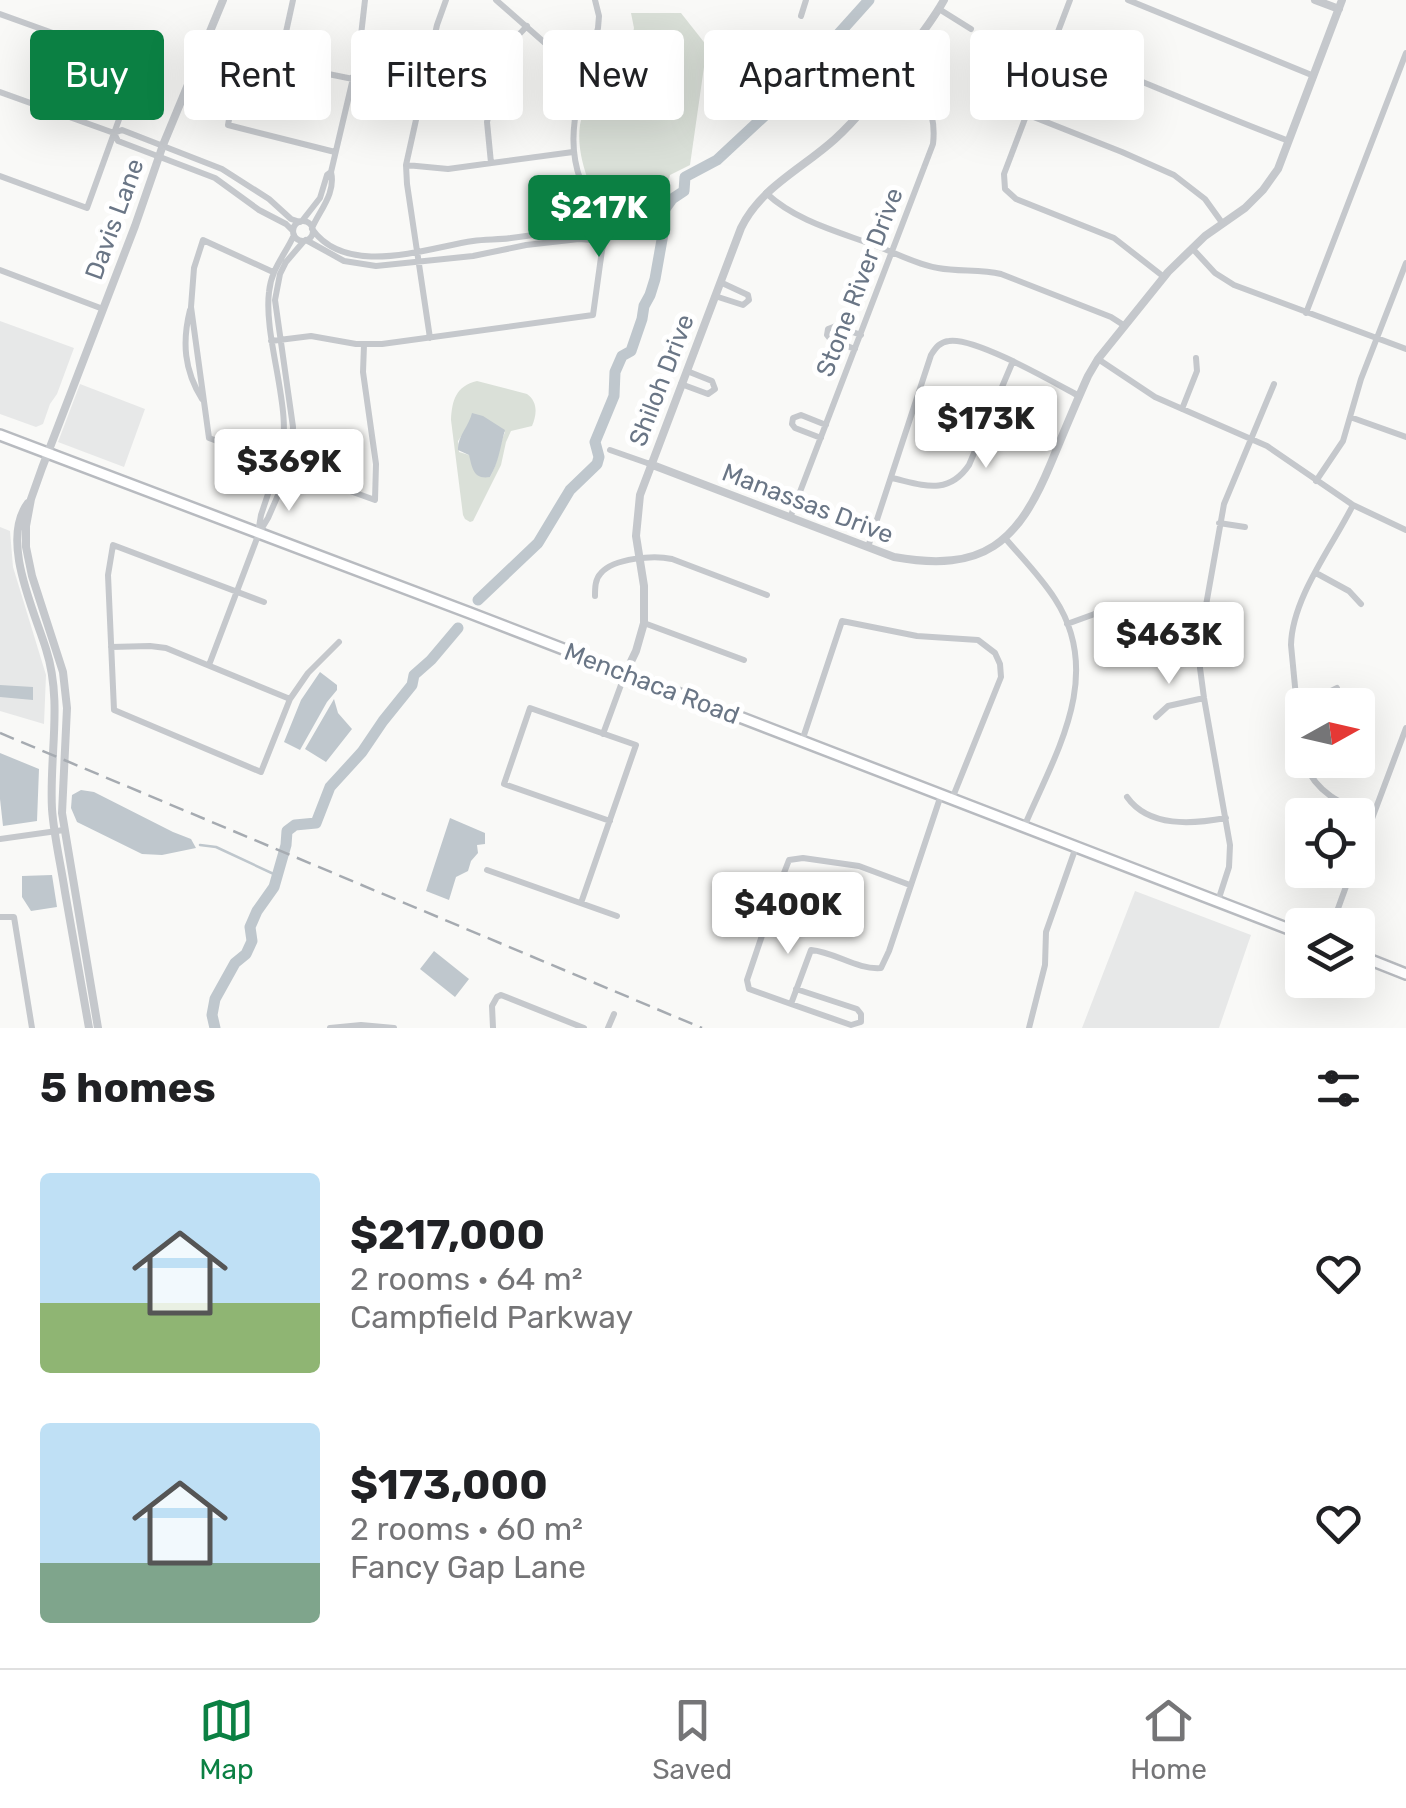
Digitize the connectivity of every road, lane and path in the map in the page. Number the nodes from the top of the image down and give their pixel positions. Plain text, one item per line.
1 (223, 0) edge
2 (293, 0) edge
3 (366, 0) edge
4 (496, 0) edge
5 (595, 0) edge
6 (806, 0) edge
7 (944, 0) edge
8 (1070, 0) edge
9 (1128, 0) edge
10 (1315, 0) edge
11 (447, 2) edge
12 (1340, 4) edge
13 (939, 9) junction
14 (0, 14) edge
15 (801, 16) dead end
16 (527, 26) junction
17 (971, 29) dead end
18 (287, 30) edge
19 (362, 30) edge
20 (597, 30) edge
21 (923, 30) edge
22 (1058, 30) edge
23 (543, 40) edge
24 (1406, 53) edge
25 (1314, 76) junction
26 (1144, 82) edge
27 (351, 83) edge
28 (0, 92) edge
29 (229, 120) edge
30 (575, 120) edge
31 (853, 120) edge
32 (933, 120) edge
33 (1024, 120) edge
34 (1041, 120) edge
35 (114, 133) junction
36 (1289, 140) junction
37 (161, 150) junction
38 (335, 152) junction
39 (572, 152) junction
40 (491, 162) junction
41 (406, 165) junction
42 (331, 172) junction
43 (0, 176) edge
44 (766, 193) junction
45 (588, 199) junction
46 (602, 220) junction
47 (301, 222) junction
48 (1223, 224) junction
49 (588, 226) junction
50 (312, 228) junction
51 (293, 233) junction
52 (606, 238) junction
53 (305, 240) junction
54 (593, 240) junction
55 (1192, 248) junction
56 (892, 252) junction
57 (417, 257) junction
58 (1406, 262) edge
59 (600, 265) junction
60 (0, 270) edge
61 (273, 272) junction
62 (1164, 277) junction
63 (720, 282) junction
64 (715, 296) junction
65 (103, 308) junction
66 (1306, 312) junction
67 (1125, 326) junction
68 (860, 335) junction
69 (430, 338) junction
70 (1377, 338) junction
71 (282, 339) junction
72 (271, 341) junction
73 (364, 345) junction
74 (855, 349) junction
75 (1406, 349) edge
76 (1196, 358) dead end
77 (1098, 359) junction
78 (1013, 361) junction
79 (687, 371) junction
80 (681, 384) junction
81 (1274, 384) dead end
82 (1079, 396) junction
83 (1182, 409) junction
84 (1350, 417) junction
85 (826, 424) junction
86 (0, 435) edge
87 (1406, 437) edge
88 (821, 438) junction
89 (1250, 439) junction
90 (610, 450) dead end
91 (48, 454) junction
92 (252, 454) junction
93 (278, 458) junction
94 (292, 462) junction
95 (650, 464) junction
96 (275, 472) junction
97 (287, 476) junction
98 (892, 478) junction
99 (317, 479) junction
100 (1316, 481) junction
101 (31, 499) junction
102 (1353, 505) junction
103 (790, 518) junction
104 (1219, 523) junction
105 (1246, 527) dead end
106 (1406, 530) edge
107 (259, 534) junction
108 (1005, 538) junction
109 (868, 548) junction
110 (639, 559) junction
111 (1316, 574) junction
112 (236, 592) junction
113 (767, 594) dead end
114 (595, 596) dead end
115 (264, 602) dead end
116 (1360, 604) dead end
117 (1110, 608) dead end
118 (37, 621) junction
119 (644, 623) junction
120 (1067, 624) junction
121 (339, 642) dead end
122 (111, 647) junction
123 (744, 660) dead end
124 (60, 661) junction
125 (209, 664) junction
126 (625, 674) junction
127 (1294, 688) edge
128 (1204, 698) junction
129 (290, 699) junction
130 (1156, 717) dead end
131 (1406, 728) edge
132 (603, 734) junction
133 (802, 741) junction
134 (1312, 778) edge
135 (941, 794) junction
136 (1127, 797) dead end
137 (1332, 798) edge
138 (952, 799) junction
139 (1375, 811) edge
140 (1226, 818) junction
141 (610, 821) junction
142 (1024, 827) junction
143 (60, 831) junction
144 (0, 839) edge
145 (1076, 846) junction
146 (486, 870) dead end
147 (910, 885) junction
148 (1218, 901) junction
149 (582, 903) junction
150 (617, 916) dead end
151 (0, 917) edge
152 (1285, 927) edge
153 (1375, 962) edge
154 (1406, 974) edge
155 (796, 989) junction
156 (790, 1004) junction
157 (614, 1014) dead end
158 (32, 1028) edge
159 (89, 1028) edge
160 (98, 1028) edge
161 (330, 1028) edge
162 (394, 1028) edge
163 (493, 1028) edge
164 (584, 1028) edge
165 (608, 1028) edge
166 (1028, 1028) edge

1 - 37 street, Davis Lane
2 - 18 street
3 - 19 street
4 - 16 street
5 - 20 street
6 - 15 street
7 - 13 street, Shiloh Drive
8 - 22 street
9 - 25 street
10 - 12 street
11 - 41 street
12 - 25 street, Manassas Drive
13 - 17 street
13 - 21 street, Shiloh Drive
14 - 35 street
16 - 23 street
16 - 40 street
24 - 66 street
25 - 36 street, Manassas Drive
26 - 36 street
27 - 38 street
28 - 35 street
29 - 38 street
30 - 39 street
31 - 44 street, Shiloh Drive
32 - 56 street, Stone River Drive
33 - 62 street
34 - 48 street
35 - 37 street
35 - 43 street
36 - 48 street, Manassas Drive
37 - 47 street
37 - 51 street
37 - 65 street, Davis Lane
38 - 42 street
39 - 40 street
39 - 45 street
40 - 41 street
41 - 57 street
42 - 47 street
42 - 50 street
44 - 56 street
44 - 63 street, Shiloh Drive
45 - 46 street
45 - 49 street
46 - 49 street
46 - 52 street
47 - 50 street
47 - 51 street
48 - 55 street, Manassas Drive
49 - 54 street
49 - 57 street
50 - 53 street
50 - 57 street
51 - 53 street
51 - 61 street
52 - 54 street
52 - 59 street
53 - 57 street
53 - 71 street
54 - 57 street
54 - 59 street
55 - 62 street, Manassas Drive
55 - 66 street
56 - 67 street
56 - 68 street, Stone River Drive
57 - 69 street
58 - 70 street
59 - 69 street
60 - 65 street
61 - 72 street
61 - 92 street
62 - 67 street, Manassas Drive
63 - 64 street, Shiloh Drive
63 - 64 street
64 - 79 street, Shiloh Drive
65 - 91 street, Davis Lane
66 - 70 street
67 - 77 street, Manassas Drive
68 - 74 street, Stone River Drive
68 - 74 street
69 - 73 street
70 - 75 street
70 - 84 street
71 - 72 street
71 - 73 street
71 - 94 street
72 - 93 street
73 - 99 street
74 - 85 street, Stone River Drive
76 - 83 street
77 - 82 street, Manassas Drive
77 - 83 street
78 - 82 street
78 - 98 street
78 - 98 street
79 - 80 street, Shiloh Drive
79 - 80 street
80 - 95 street, Shiloh Drive
81 - 89 street
82 - 108 street, Manassas Drive
83 - 89 street
84 - 87 street
84 - 100 street
85 - 88 street, Stone River Drive
85 - 88 street
86 - 91 main road, Menchaca Road
88 - 103 street, Stone River Drive
89 - 100 street
89 - 104 street
90 - 95 street, Manassas Drive
91 - 101 street, Davis Lane
91 - 107 main road, Menchaca Road
92 - 93 street
92 - 96 street
93 - 94 street
93 - 96 street
94 - 97 street
94 - 99 street
95 - 103 street, Manassas Drive
95 - 110 street, Shiloh Drive
96 - 97 street
96 - 107 street
97 - 99 street
97 - 107 street
98 - 109 street
100 - 102 street
101 - 118 street
101 - 124 street
102 - 106 street
102 - 111 street
103 - 109 street, Manassas Drive
104 - 105 street
104 - 128 street
107 - 112 street
107 - 126 main road, Menchaca Road
108 - 109 street, Manassas Drive
108 - 120 street
110 - 113 street
110 - 114 street
110 - 119 street, Shiloh Drive
111 - 116 street
111 - 127 street
112 - 115 street
112 - 122 street
112 - 125 street
117 - 120 street
118 - 124 street
118 - 143 street
119 - 123 street
119 - 126 street, Shiloh Drive
120 - 142 street
121 - 129 street
122 - 125 street
122 - 129 street
124 - 143 street
125 - 129 street
126 - 132 street
126 - 133 main road, Menchaca Road
128 - 130 street
128 - 140 street
131 - 139 street
132 - 141 street
132 - 141 street
133 - 135 main road, Menchaca Road
133 - 138 street
134 - 137 street
135 - 138 main road, Menchaca Road
135 - 147 street
136 - 140 street
138 - 142 main road, Menchaca Road
140 - 148 street
141 - 149 street
142 - 145 main road, Menchaca Road
143 - 144 street
143 - 159 street
143 - 160 street
145 - 148 main road, Menchaca Road
145 - 166 street
146 - 149 street
147 - 155 street
147 - 156 street
148 - 152 main road, Menchaca Road
149 - 150 street
151 - 158 street
153 - 154 main road
155 - 156 street
155 - 156 street
157 - 165 street
161 - 162 street
163 - 164 street

